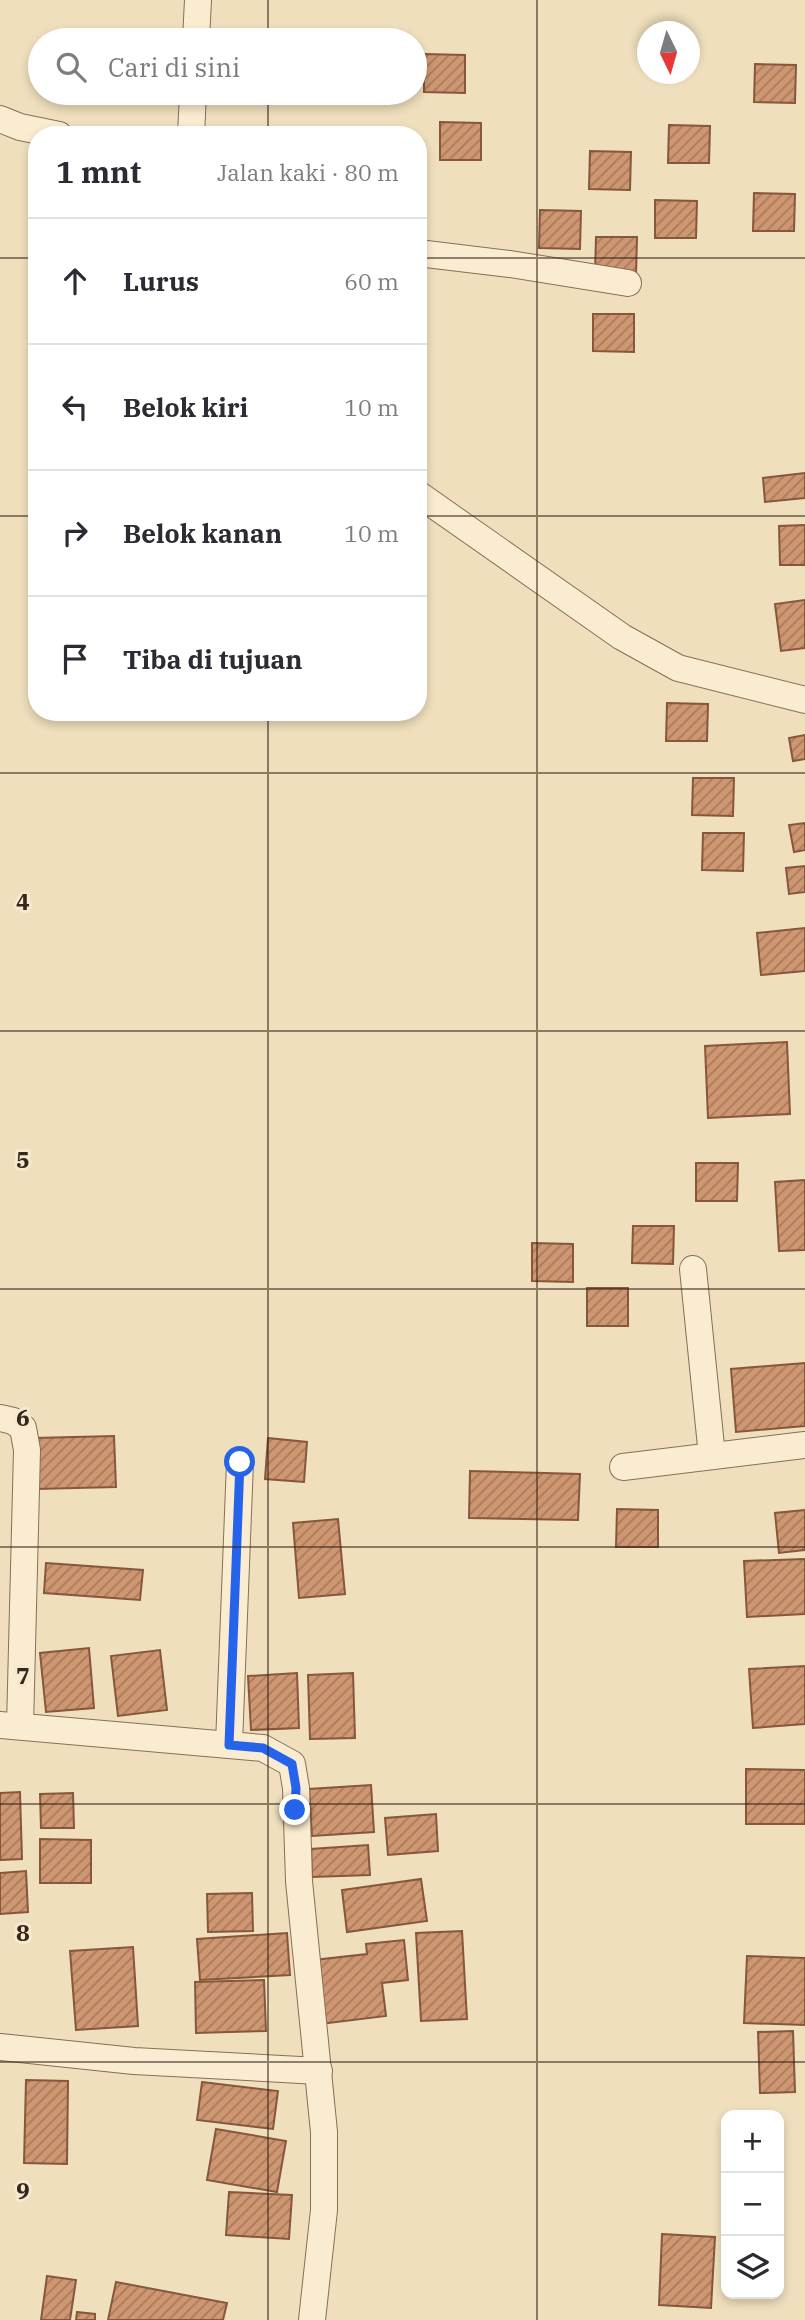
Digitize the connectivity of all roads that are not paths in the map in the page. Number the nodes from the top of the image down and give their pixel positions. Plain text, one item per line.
1 (198, 0) edge
2 (197, 28) edge
3 (192, 105) edge
4 (0, 119) edge
5 (191, 126) edge
6 (28, 129) edge
7 (427, 254) edge
8 (628, 283) dead end
9 (427, 500) edge
10 (805, 700) edge
11 (693, 1269) dead end
12 (0, 1418) edge
13 (805, 1446) edge
14 (712, 1456) junction
15 (240, 1462) dead end
16 (623, 1467) dead end
17 (10, 1726) edge
18 (229, 1745) junction
19 (0, 2047) edge
20 (319, 2071) junction
21 (312, 2320) edge

1 - 2 street
3 - 5 street
4 - 6 street
7 - 8 street
9 - 10 street
11 - 14 street
12 - 17 street
13 - 14 street
14 - 16 street
15 - 18 street
17 - 18 street
18 - 20 street
19 - 20 street
20 - 21 street

